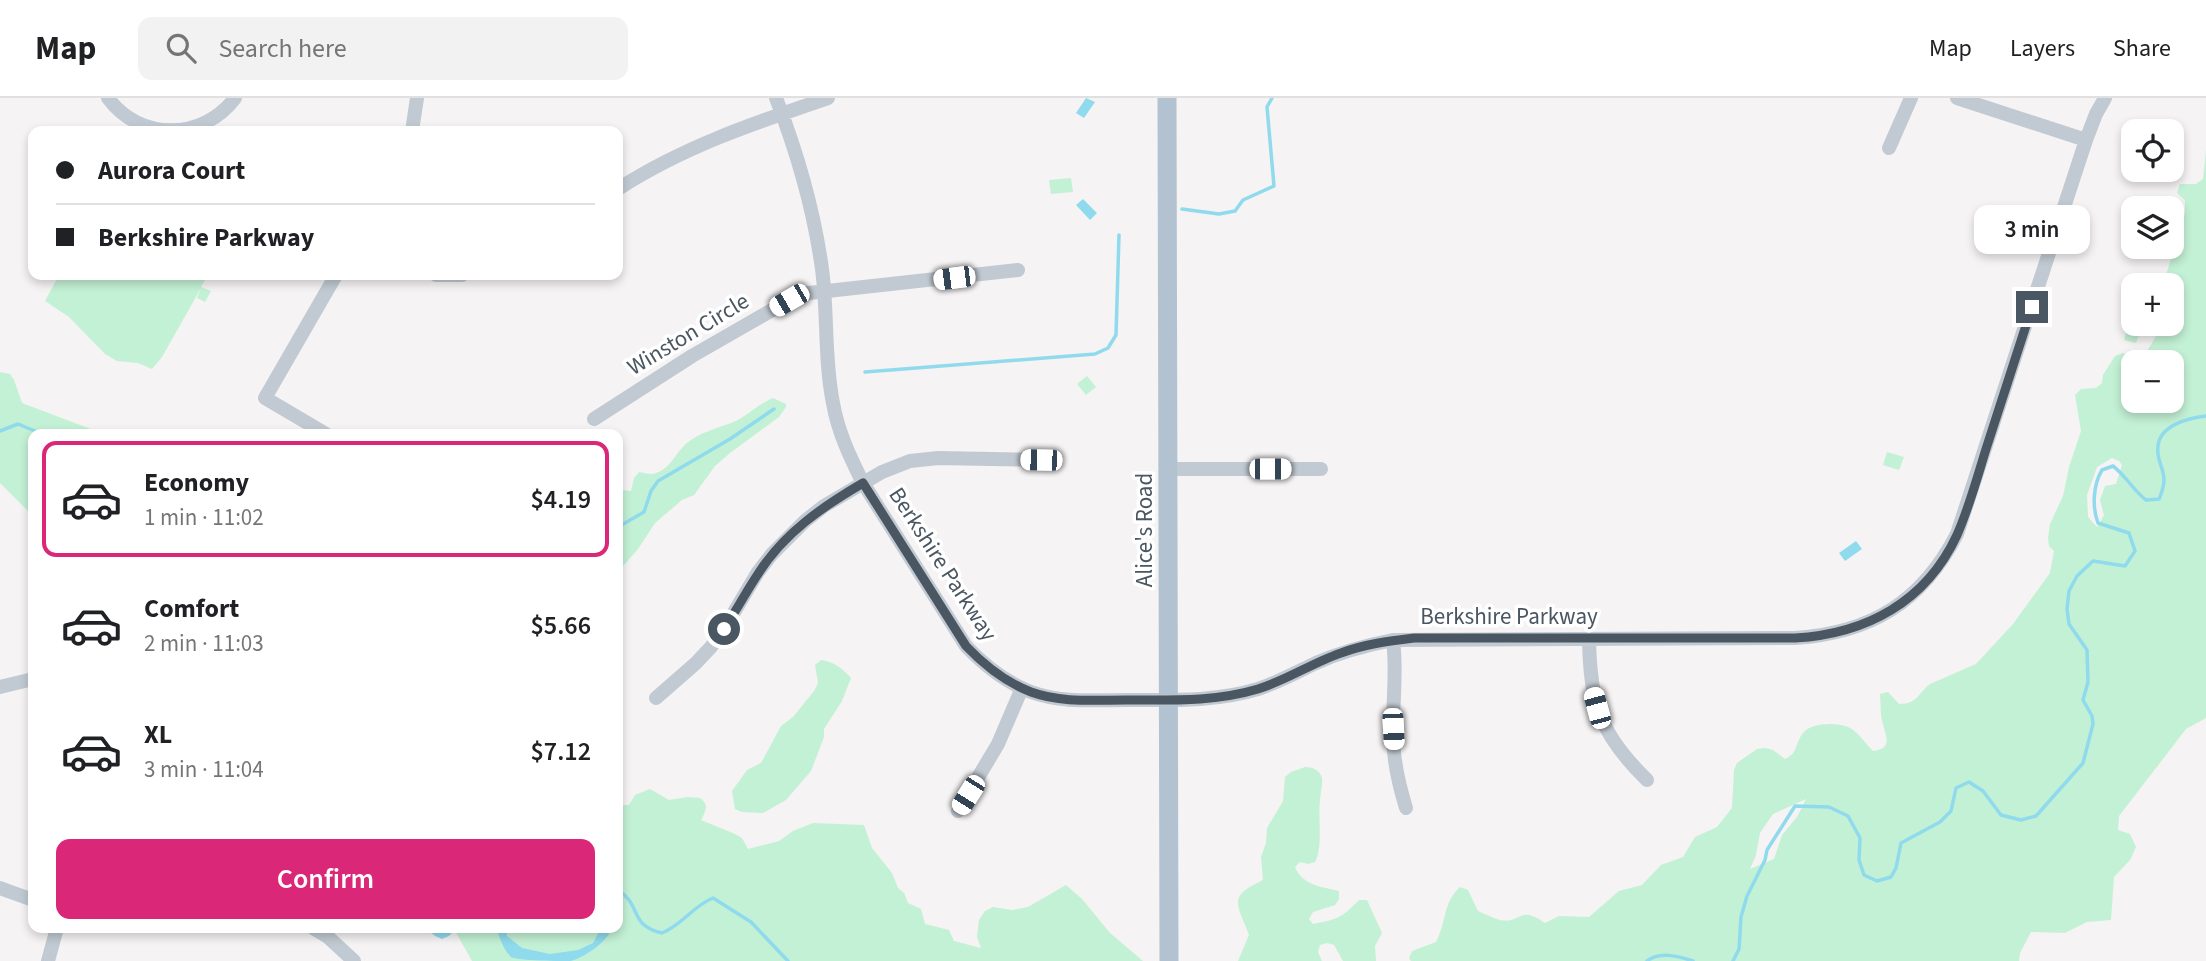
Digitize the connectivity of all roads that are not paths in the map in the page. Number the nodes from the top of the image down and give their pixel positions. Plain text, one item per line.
1 (108, 98) edge
2 (234, 98) edge
3 (417, 98) edge
4 (776, 98) edge
5 (828, 98) edge
6 (1167, 98) edge
7 (1911, 98) edge
8 (1957, 98) edge
9 (2105, 98) edge
10 (782, 114) junction
11 (145, 126) edge
12 (196, 126) edge
13 (413, 126) edge
14 (2086, 141) junction
15 (1889, 148) dead end
16 (623, 186) edge
17 (1018, 270) dead end
18 (333, 280) edge
19 (824, 290) junction
20 (594, 419) dead end
21 (318, 429) edge
22 (1041, 460) dead end
23 (1168, 469) junction
24 (1321, 469) dead end
25 (863, 483) junction
26 (1589, 638) junction
27 (1393, 640) junction
28 (28, 680) edge
29 (0, 687) edge
30 (1022, 688) junction
31 (656, 698) dead end
32 (1169, 700) junction
33 (1647, 780) dead end
34 (1406, 808) dead end
35 (958, 811) dead end
36 (0, 888) edge
37 (28, 898) edge
38 (56, 933) edge
39 (321, 933) edge
40 (48, 961) edge
41 (354, 961) edge
42 (1169, 961) edge

1 - 11 street
2 - 12 street
3 - 13 street
4 - 10 street, Berkshire Parkway
5 - 10 street
6 - 23 main road, Alice's Road
7 - 15 street
8 - 14 street
9 - 14 street, Berkshire Parkway
10 - 16 street
10 - 19 street, Berkshire Parkway
14 - 26 street, Berkshire Parkway
17 - 19 street, Winston Circle
18 - 21 street
19 - 20 street, Winston Circle
19 - 25 street, Berkshire Parkway
22 - 25 street
23 - 24 street
23 - 32 main road, Alice's Road
25 - 30 street, Berkshire Parkway
25 - 31 street
26 - 27 street, Berkshire Parkway
26 - 33 street
27 - 32 street, Berkshire Parkway
27 - 34 street
28 - 29 street
30 - 32 street, Berkshire Parkway
30 - 35 street
32 - 42 main road, Alice's Road
36 - 37 street
38 - 40 street
39 - 41 street

